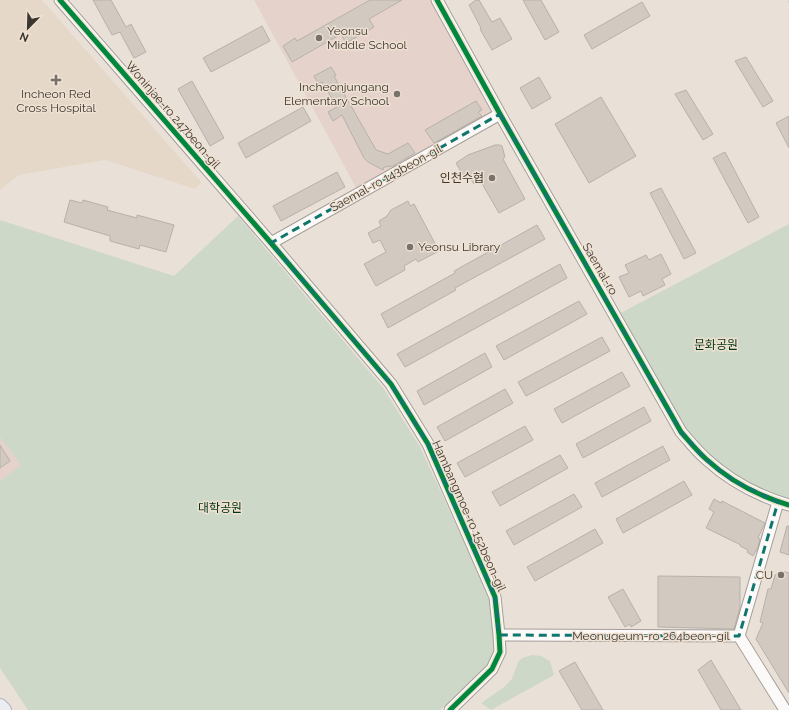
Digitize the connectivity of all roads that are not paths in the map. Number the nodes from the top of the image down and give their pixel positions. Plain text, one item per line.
1 (60, 0) edge
2 (437, 0) edge
3 (500, 114) junction
4 (271, 243) junction
5 (784, 503) edge
6 (499, 635) junction
7 (739, 636) junction
8 (0, 706) edge
9 (4, 710) edge
10 (450, 710) edge
11 (784, 710) edge

1 - 4 street, Woninjae-ro 247beon-gil
2 - 3 street, Saemal-ro
3 - 4 street, Saemal-ro 143beon-gil
3 - 5 street, Saemal-ro
4 - 6 street, Hambangmoe-ro 152beon-gil
5 - 7 street
6 - 7 street, Meonugeum-ro 264beon-gil
6 - 10 street, Hambangmoe-ro 152beon-gil
7 - 11 street, Meonugeum-ro 264beon-gil
8 - 9 main road

